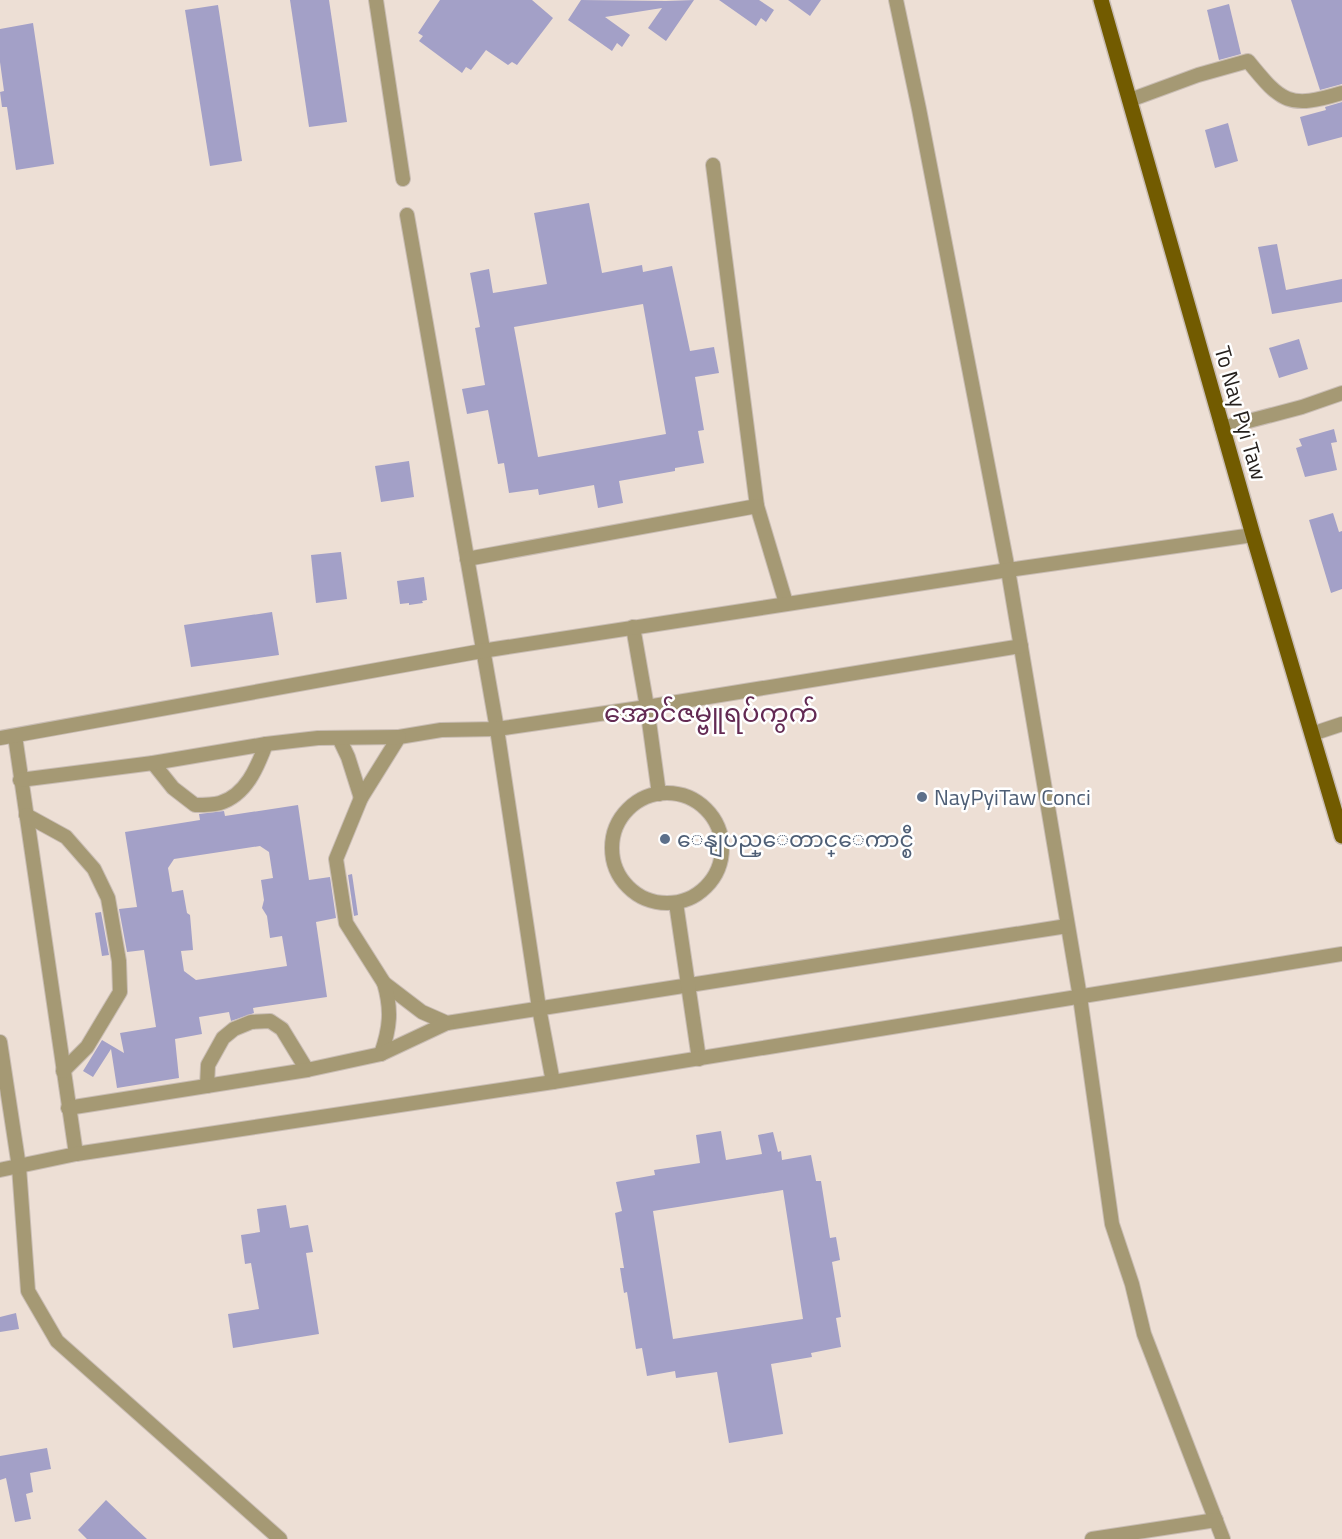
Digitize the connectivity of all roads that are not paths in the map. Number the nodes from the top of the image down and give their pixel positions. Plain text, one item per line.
1 (376, 0) edge
2 (896, 0) edge
3 (1101, 0) edge
4 (1342, 93) edge
5 (1130, 100) junction
6 (713, 165) dead end
7 (403, 179) dead end
8 (407, 215) dead end
9 (1342, 393) edge
10 (1222, 428) junction
11 (758, 506) junction
12 (1253, 535) junction
13 (467, 559) junction
14 (1008, 570) junction
15 (786, 603) junction
16 (633, 627) junction
17 (1021, 646) junction
18 (482, 651) junction
19 (647, 707) junction
20 (1342, 724) edge
21 (497, 729) junction
22 (1312, 734) junction
23 (15, 736) junction
24 (399, 737) junction
25 (0, 738) edge
26 (339, 738) junction
27 (266, 744) junction
28 (153, 762) junction
29 (20, 780) junction
30 (659, 794) junction
31 (361, 798) junction
32 (26, 814) junction
33 (1342, 836) edge
34 (676, 903) junction
35 (1067, 926) junction
36 (1342, 954) edge
37 (384, 983) junction
38 (687, 984) junction
39 (1080, 997) junction
40 (539, 1008) junction
41 (447, 1023) junction
42 (0, 1042) edge
43 (381, 1054) junction
44 (699, 1059) junction
45 (307, 1070) junction
46 (63, 1071) junction
47 (553, 1082) junction
48 (207, 1086) junction
49 (68, 1108) junction
50 (76, 1154) junction
51 (19, 1167) junction
52 (0, 1170) edge
53 (1216, 1520) junction
54 (280, 1539) edge
55 (1092, 1539) edge
56 (1223, 1539) edge

1 - 7 street
2 - 14 street
3 - 5 main road, To Nay Pyi Taw
4 - 5 street
5 - 10 main road, To Nay Pyi Taw
6 - 11 street
8 - 13 street
9 - 10 street
10 - 12 main road, To Nay Pyi Taw
11 - 13 street
11 - 15 street
12 - 14 street
12 - 22 main road, To Nay Pyi Taw
13 - 18 street
14 - 15 street
14 - 17 street
15 - 16 street
16 - 18 street
16 - 19 street
17 - 19 street
17 - 35 street
18 - 21 street
18 - 23 street
19 - 21 street
19 - 30 street
20 - 22 street
21 - 24 street
21 - 40 street
22 - 33 main road, To Nay Pyi Taw
23 - 25 street
23 - 29 street
24 - 26 street
24 - 31 street
26 - 27 street
26 - 31 street
27 - 28 street
27 - 28 street
28 - 29 street
29 - 32 street
30 - 34 street
30 - 34 street
31 - 37 street
32 - 46 street
32 - 46 street
34 - 38 street
35 - 38 street
35 - 39 street
36 - 39 street
37 - 41 street
37 - 43 street
38 - 40 street
38 - 44 street
39 - 44 street
39 - 53 street
40 - 41 street
40 - 47 street
41 - 43 street
42 - 51 street
43 - 45 street
44 - 47 street
45 - 48 street
45 - 48 street
46 - 49 street
47 - 50 street
48 - 49 street
49 - 50 street
50 - 51 street
51 - 52 street
51 - 54 street
53 - 55 street
53 - 56 street

